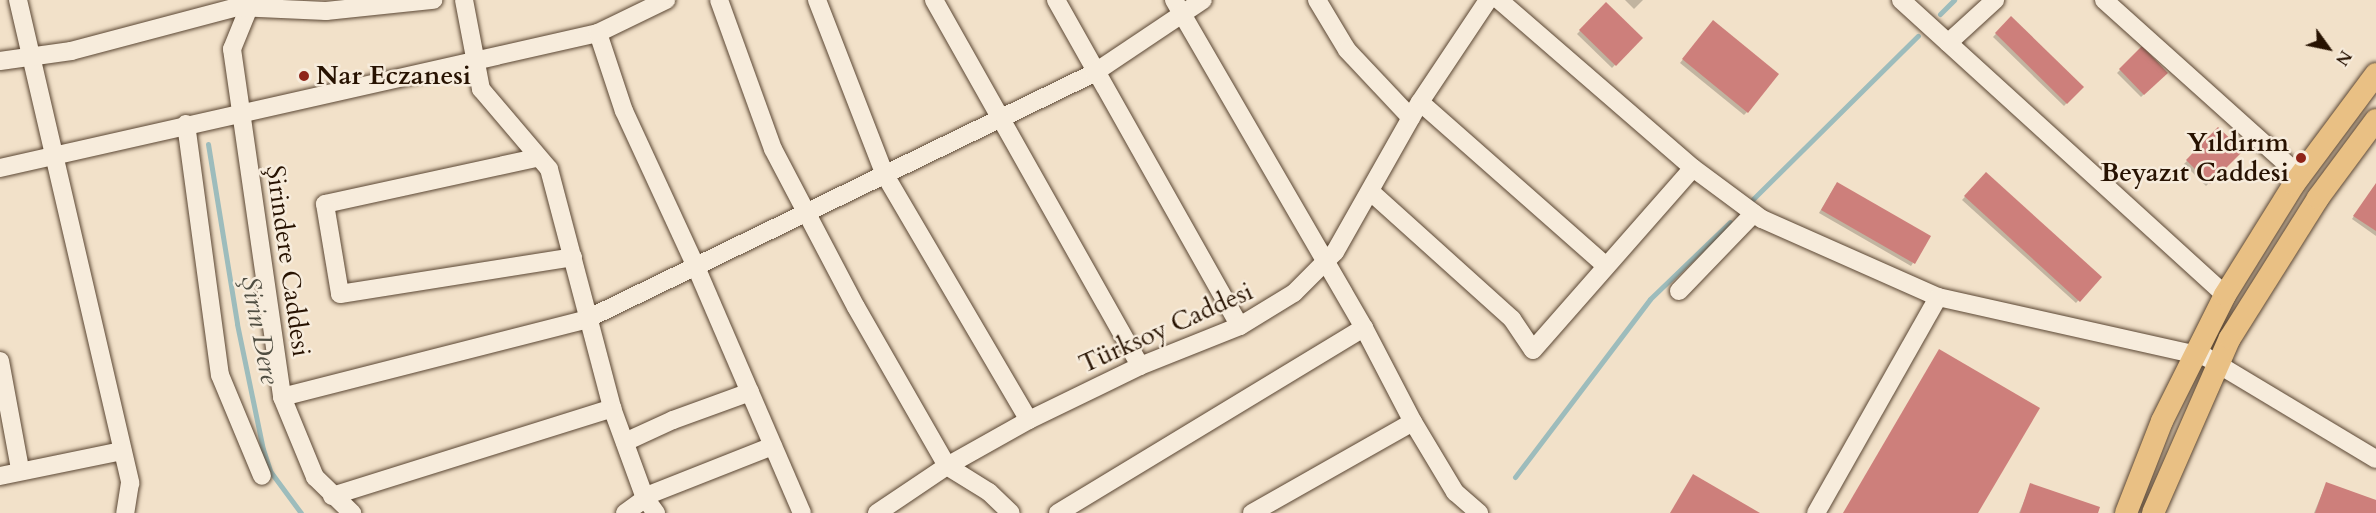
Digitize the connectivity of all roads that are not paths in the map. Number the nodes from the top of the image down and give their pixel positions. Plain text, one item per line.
1 (18, 0) edge
2 (433, 0) edge
3 (464, 0) edge
4 (666, 0) edge
5 (719, 0) edge
6 (817, 0) edge
7 (934, 0) edge
8 (1056, 0) edge
9 (1203, 0) edge
10 (1317, 0) edge
11 (1488, 0) edge
12 (1499, 0) edge
13 (1901, 0) edge
14 (1995, 0) edge
15 (2104, 0) edge
16 (250, 4) edge
17 (1179, 7) edge
18 (598, 33) junction
19 (1948, 43) junction
20 (31, 57) junction
21 (0, 61) edge
22 (473, 62) junction
23 (1094, 73) junction
24 (2376, 74) edge
25 (1420, 102) junction
26 (241, 113) junction
27 (1001, 115) junction
28 (1411, 118) junction
29 (2376, 120) edge
30 (186, 124) junction
31 (56, 155) junction
32 (536, 158) junction
33 (0, 168) edge
34 (1693, 168) junction
35 (885, 175) junction
36 (2301, 177) junction
37 (1371, 192) junction
38 (1754, 213) junction
39 (807, 214) junction
40 (573, 257) junction
41 (1327, 261) junction
42 (1606, 266) junction
43 (696, 267) junction
44 (1679, 291) dead end
45 (2225, 296) junction
46 (1938, 297) junction
47 (587, 319) junction
48 (1240, 326) junction
49 (1365, 328) junction
50 (2193, 354) junction
51 (0, 361) edge
52 (2217, 364) junction
53 (1140, 366) junction
54 (750, 392) junction
55 (282, 397) junction
56 (612, 408) junction
57 (1029, 420) junction
58 (1413, 422) junction
59 (625, 442) junction
60 (773, 446) junction
61 (122, 451) junction
62 (2376, 459) edge
63 (947, 466) junction
64 (20, 470) junction
65 (0, 476) edge
66 (262, 476) dead end
67 (333, 496) junction
68 (645, 498) junction
69 (125, 513) edge
70 (352, 513) edge
71 (625, 513) edge
72 (656, 513) edge
73 (802, 513) edge
74 (878, 513) edge
75 (1011, 513) edge
76 (1058, 513) edge
77 (1252, 513) edge
78 (1479, 513) edge
79 (1816, 513) edge
80 (2126, 513) edge
81 (2153, 513) edge

1 - 20 street
2 - 16 street
3 - 22 street
4 - 18 street
5 - 39 street
6 - 35 street
7 - 27 street
8 - 23 street
9 - 17 street
10 - 28 street
11 - 25 street, Türksoy Caddesi
12 - 34 street
13 - 19 street
14 - 19 street
15 - 36 street
16 - 20 street
16 - 26 street, Şirindere Caddesi
17 - 23 street
17 - 41 street
18 - 22 street
18 - 43 street
19 - 45 street
20 - 21 street
20 - 31 street
22 - 26 street
22 - 32 street
23 - 27 street
23 - 48 street
24 - 36 main road
25 - 28 street, Türksoy Caddesi
25 - 42 street
26 - 30 street
26 - 55 street, Şirindere Caddesi
27 - 35 street
27 - 53 street
28 - 37 street, Türksoy Caddesi
29 - 52 main road
30 - 31 street
30 - 66 street
31 - 33 street
31 - 61 street
32 - 40 street
32 - 40 street
34 - 38 street
34 - 42 street
35 - 39 street
35 - 57 street
36 - 45 main road
37 - 41 street, Türksoy Caddesi
37 - 42 street
38 - 44 street
38 - 46 street
39 - 43 street
39 - 63 street
40 - 47 street
41 - 48 street, Türksoy Caddesi
41 - 49 street
43 - 47 street
43 - 54 street
45 - 50 main road
46 - 50 street
46 - 79 street
47 - 55 street
47 - 56 street
48 - 53 street, Türksoy Caddesi
49 - 58 street
49 - 76 street
50 - 52 street
50 - 80 main road
51 - 64 street
52 - 62 street
52 - 81 main road
53 - 57 street, Türksoy Caddesi
54 - 59 street
54 - 60 street
55 - 67 street, Şirindere Caddesi
56 - 59 street
56 - 67 street
57 - 63 street, Türksoy Caddesi
58 - 77 street
58 - 78 street
59 - 68 street
60 - 68 street
60 - 73 street
61 - 64 street
61 - 69 street
63 - 74 street, Türksoy Caddesi
63 - 75 street
64 - 65 street
67 - 70 street, Şirindere Caddesi
68 - 71 street
68 - 72 street

